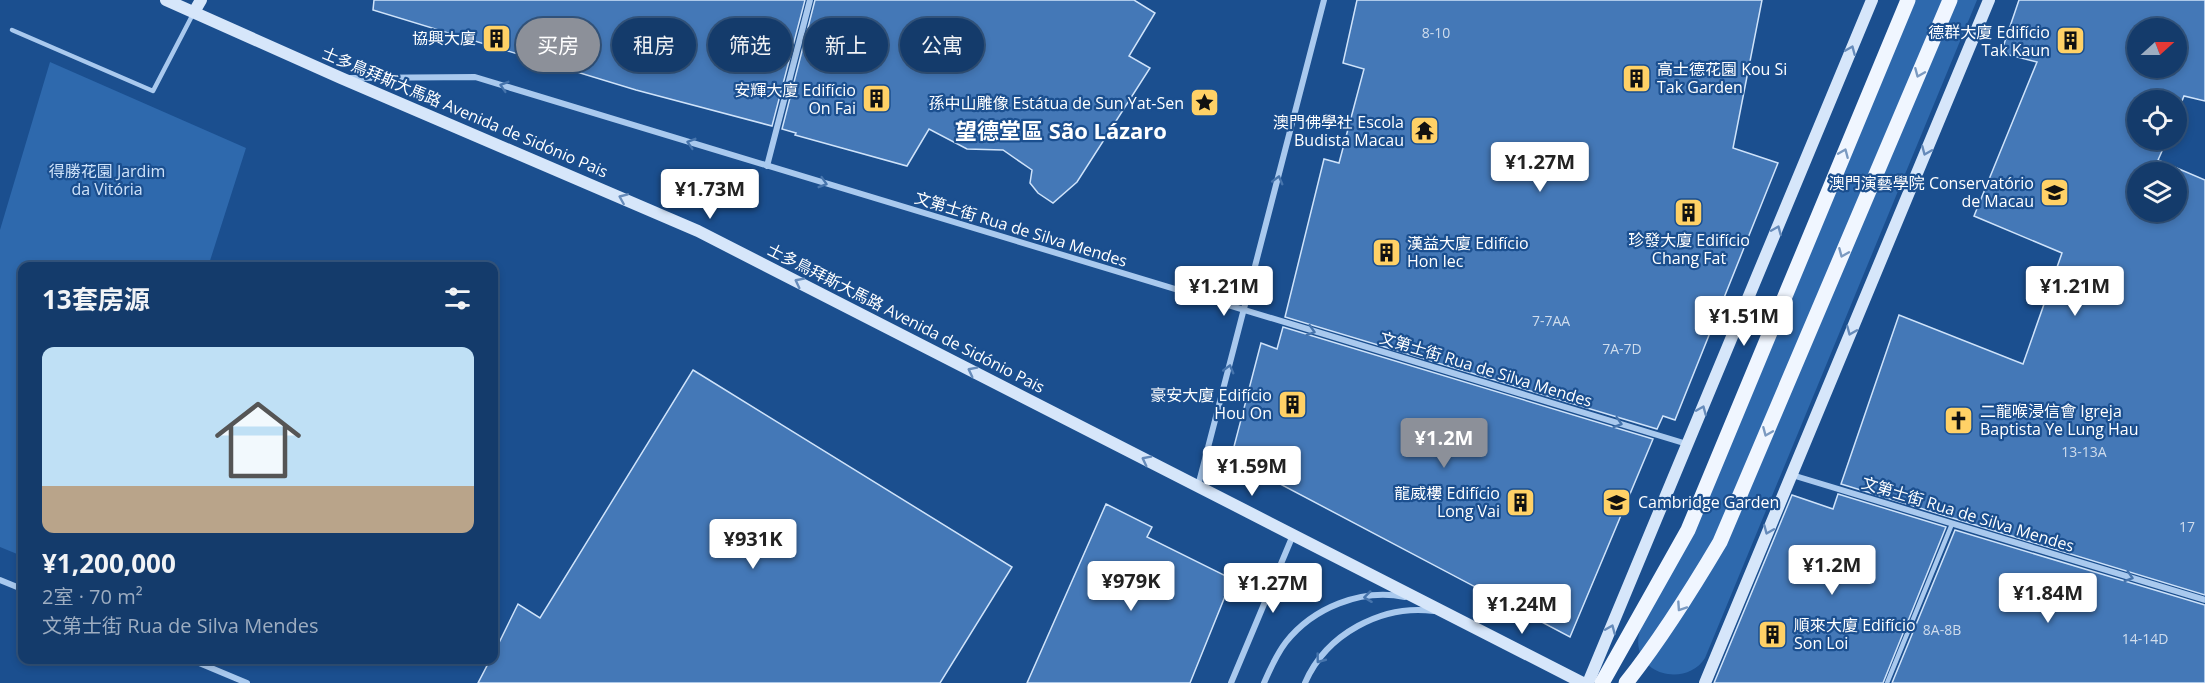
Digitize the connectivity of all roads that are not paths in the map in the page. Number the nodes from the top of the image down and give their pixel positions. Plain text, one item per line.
1 (166, 0) edge
2 (201, 0) edge
3 (810, 0) edge
4 (1324, 0) edge
5 (1872, 0) edge
6 (1908, 0) edge
7 (1950, 0) edge
8 (1989, 0) edge
9 (194, 12) junction
10 (12, 30) dead end
11 (341, 78) junction
12 (767, 166) junction
13 (1244, 310) junction
14 (1688, 444) junction
15 (1791, 475) junction
16 (1198, 486) junction
17 (1952, 524) junction
18 (1293, 535) junction
19 (0, 580) edge
20 (18, 587) edge
21 (2205, 600) edge
22 (1426, 603) junction
23 (1446, 613) junction
24 (202, 664) edge
25 (247, 683) edge
26 (1231, 683) edge
27 (1264, 683) edge
28 (1305, 683) edge
29 (1583, 683) edge
30 (1588, 683) edge
31 (1602, 683) edge
32 (1626, 683) edge
33 (1705, 683) edge
34 (1887, 683) edge

1 - 9 main road, 士多鳥拜斯大馬路 Avenida de Sidónio Pais
2 - 9 main road
3 - 12 street
13 -> 4 street
14 -> 5 main road
31 -> 6 main road
7 -> 32 main road
8 -> 15 main road
9 - 10 lane
9 - 11 main road, 士多鳥拜斯大馬路 Avenida de Sidónio Pais
12 -> 11 street, 文第士街 Rua de Silva Mendes
16 -> 11 main road, 士多鳥拜斯大馬路 Avenida de Sidónio Pais
12 -> 13 street, 文第士街 Rua de Silva Mendes
13 -> 14 street, 文第士街 Rua de Silva Mendes
16 -> 13 street
30 -> 14 main road
15 - 17 street, 文第士街 Rua de Silva Mendes
15 -> 33 main road
16 - 18 main road, 士多鳥拜斯大馬路 Avenida de Sidónio Pais
17 -> 21 street, 文第士街 Rua de Silva Mendes
17 - 34 lane
18 - 22 main road, 士多鳥拜斯大馬路 Avenida de Sidónio Pais
18 - 26 street
19 - 20 street
22 - 23 main road, 士多鳥拜斯大馬路 Avenida de Sidónio Pais
22 -> 27 street
23 -> 28 street
23 - 29 main road, 士多鳥拜斯大馬路 Avenida de Sidónio Pais
24 - 25 street

